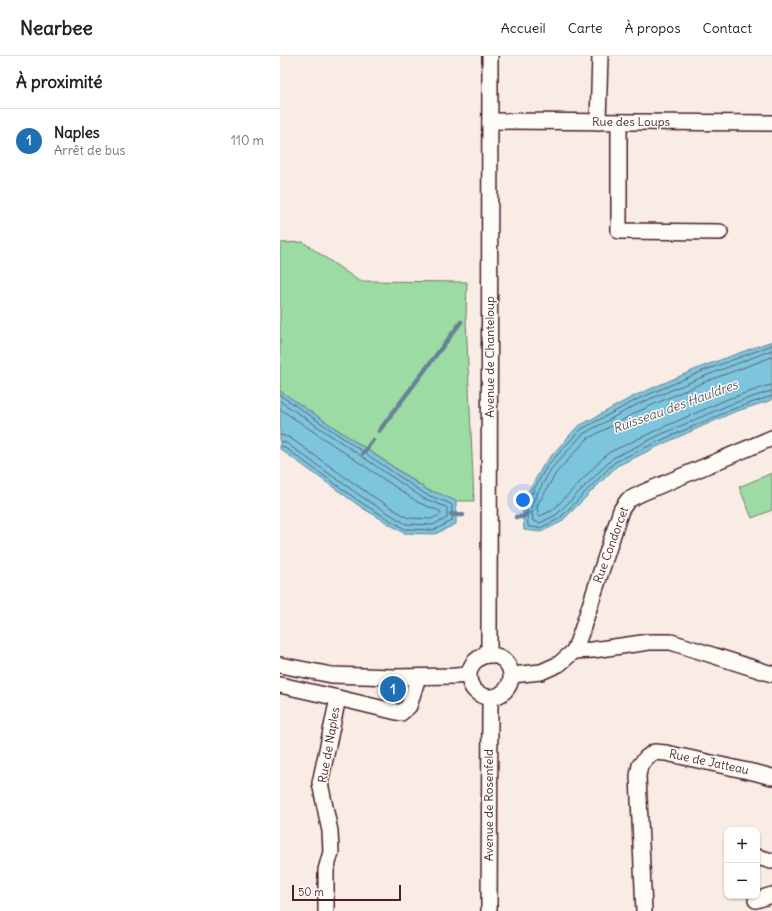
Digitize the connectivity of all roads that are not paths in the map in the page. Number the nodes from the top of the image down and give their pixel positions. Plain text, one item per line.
1 (490, 56) edge
2 (600, 56) edge
3 (490, 121) junction
4 (598, 122) junction
5 (620, 122) junction
6 (772, 123) edge
7 (720, 232) dead end
8 (772, 438) edge
9 (574, 651) junction
10 (484, 656) junction
11 (280, 665) edge
12 (772, 674) edge
13 (468, 675) junction
14 (512, 675) junction
15 (418, 677) junction
16 (280, 686) edge
17 (338, 698) junction
18 (491, 698) junction
19 (772, 777) edge
20 (760, 858) edge
21 (772, 861) edge
22 (772, 895) edge
23 (757, 902) edge
24 (326, 911) edge
25 (489, 911) edge
26 (644, 911) edge

1 - 3 street, Avenue de Chanteloup
2 - 4 street
3 - 4 street, Rue des Loups
3 - 10 street, Avenue de Chanteloup
4 - 5 street, Rue des Loups
5 - 6 street, Rue des Loups
5 - 7 street
8 - 9 street, Rue Condorcet
9 - 12 street
9 - 14 street, Rue Condorcet
10 - 13 street
10 - 14 street
11 - 15 street
13 - 15 street
13 - 18 street
14 - 18 street
15 - 17 street
16 - 17 street
17 - 24 street, Rue de Naples
18 - 25 street, Avenue de Rosenfeld
19 - 26 street, Rue de Jatteau
20 - 21 street
22 - 23 street

